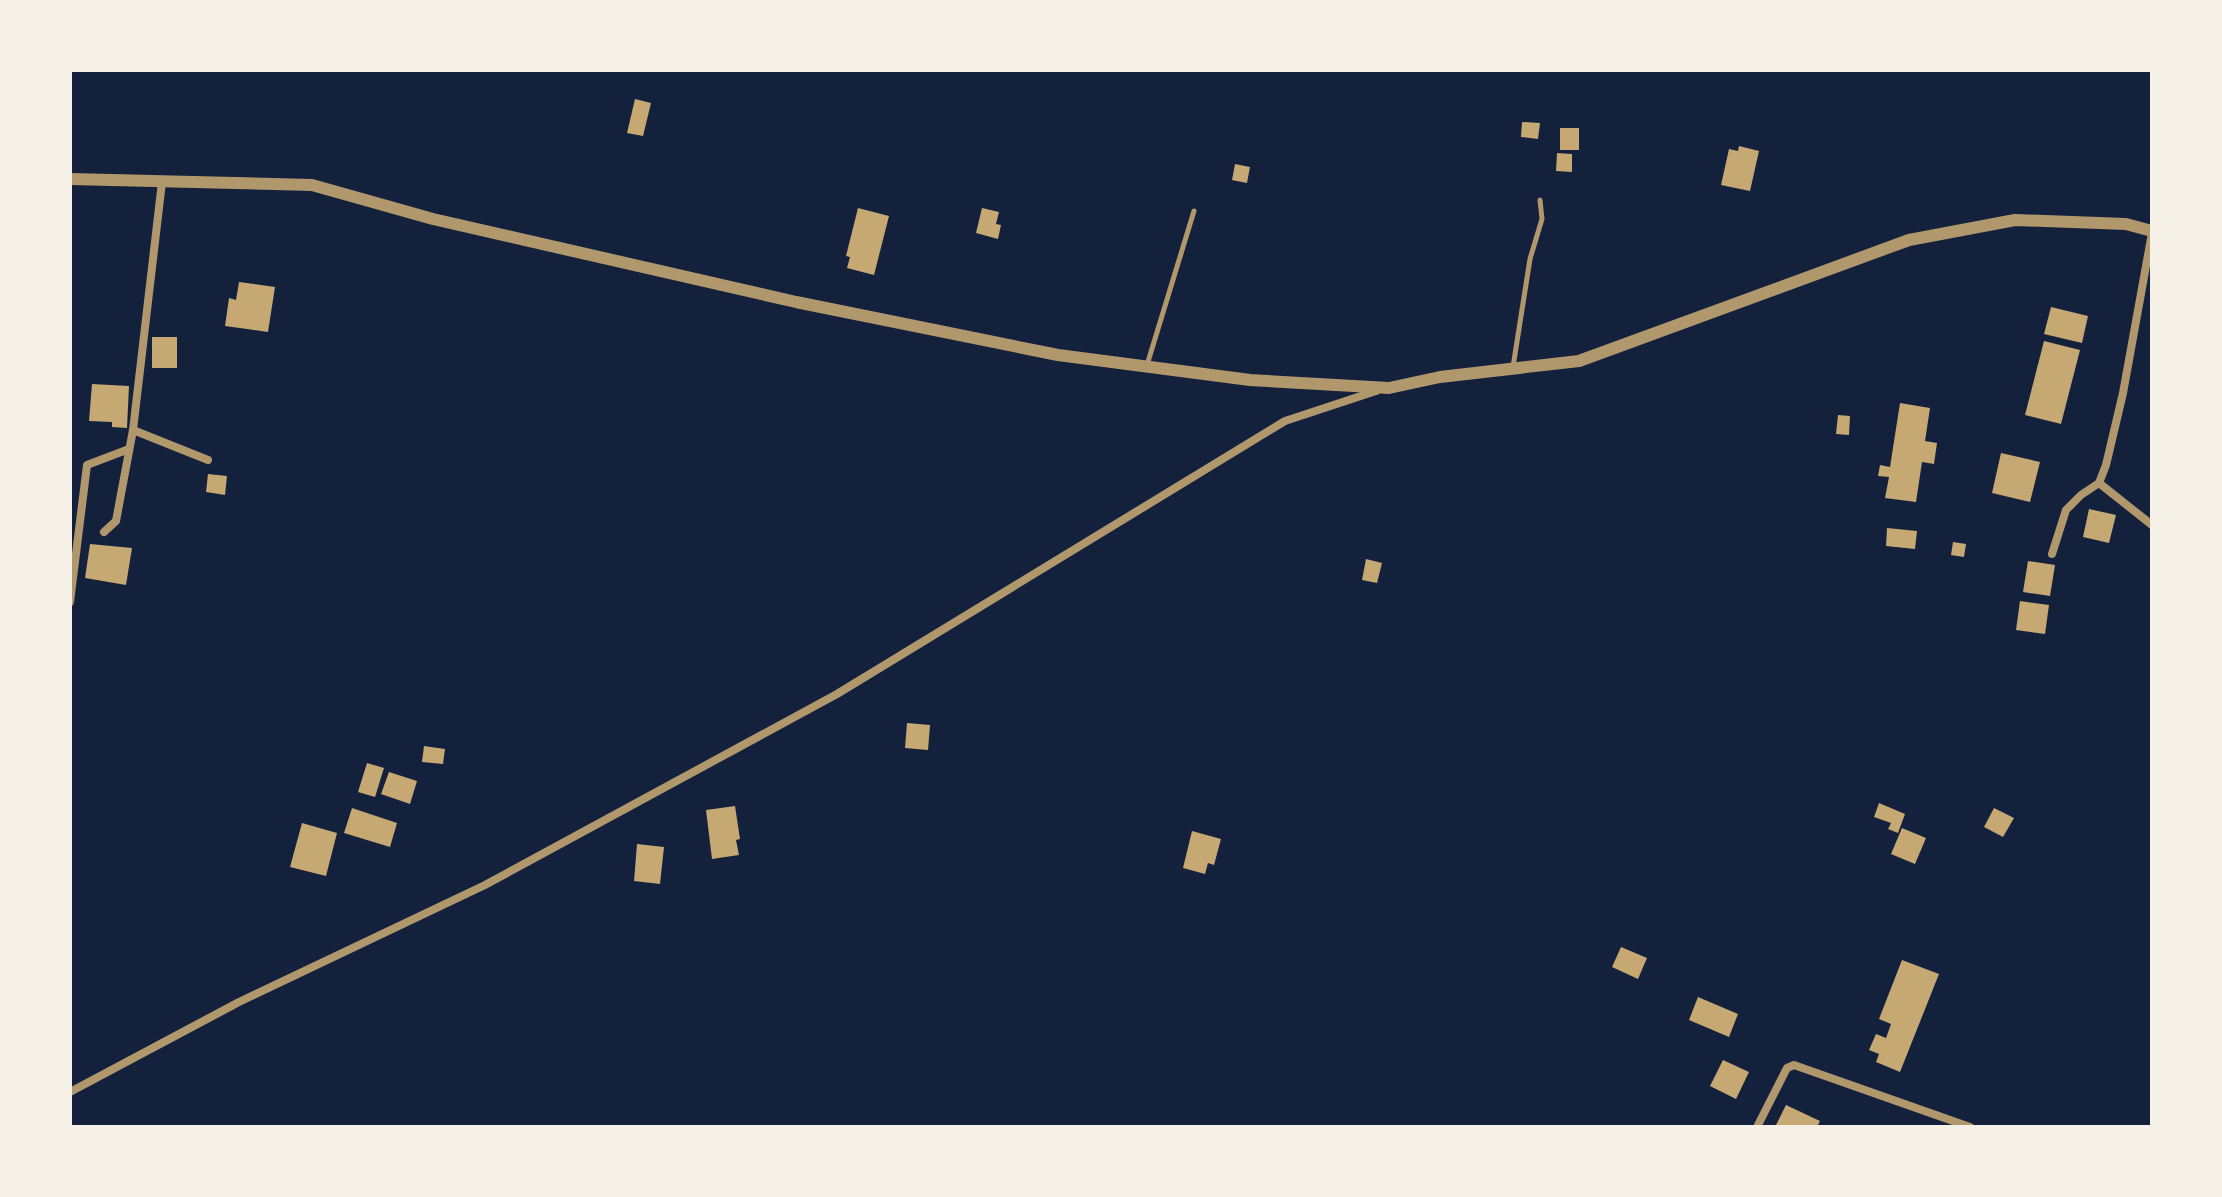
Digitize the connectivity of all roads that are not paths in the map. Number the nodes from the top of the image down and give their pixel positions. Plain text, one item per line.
1 (70, 179) edge
2 (162, 182) junction
3 (1540, 200) dead end
4 (1194, 211) dead end
5 (2152, 232) edge
6 (1146, 366) junction
7 (1513, 368) junction
8 (1389, 388) junction
9 (133, 430) junction
10 (129, 449) junction
11 (208, 460) dead end
12 (2099, 483) junction
13 (2152, 525) edge
14 (104, 532) dead end
15 (2052, 554) dead end
16 (70, 602) edge
17 (70, 1092) edge
18 (1757, 1127) edge
19 (1970, 1127) edge

1 - 2 street
2 - 6 street
2 - 9 street
3 - 7 lane
4 - 6 lane
5 - 7 street
5 - 12 street
6 - 8 street
7 - 8 street
8 - 17 street
9 - 10 street
9 - 11 street
10 - 14 street
10 - 16 street
12 - 13 street
12 - 15 street
18 - 19 street

